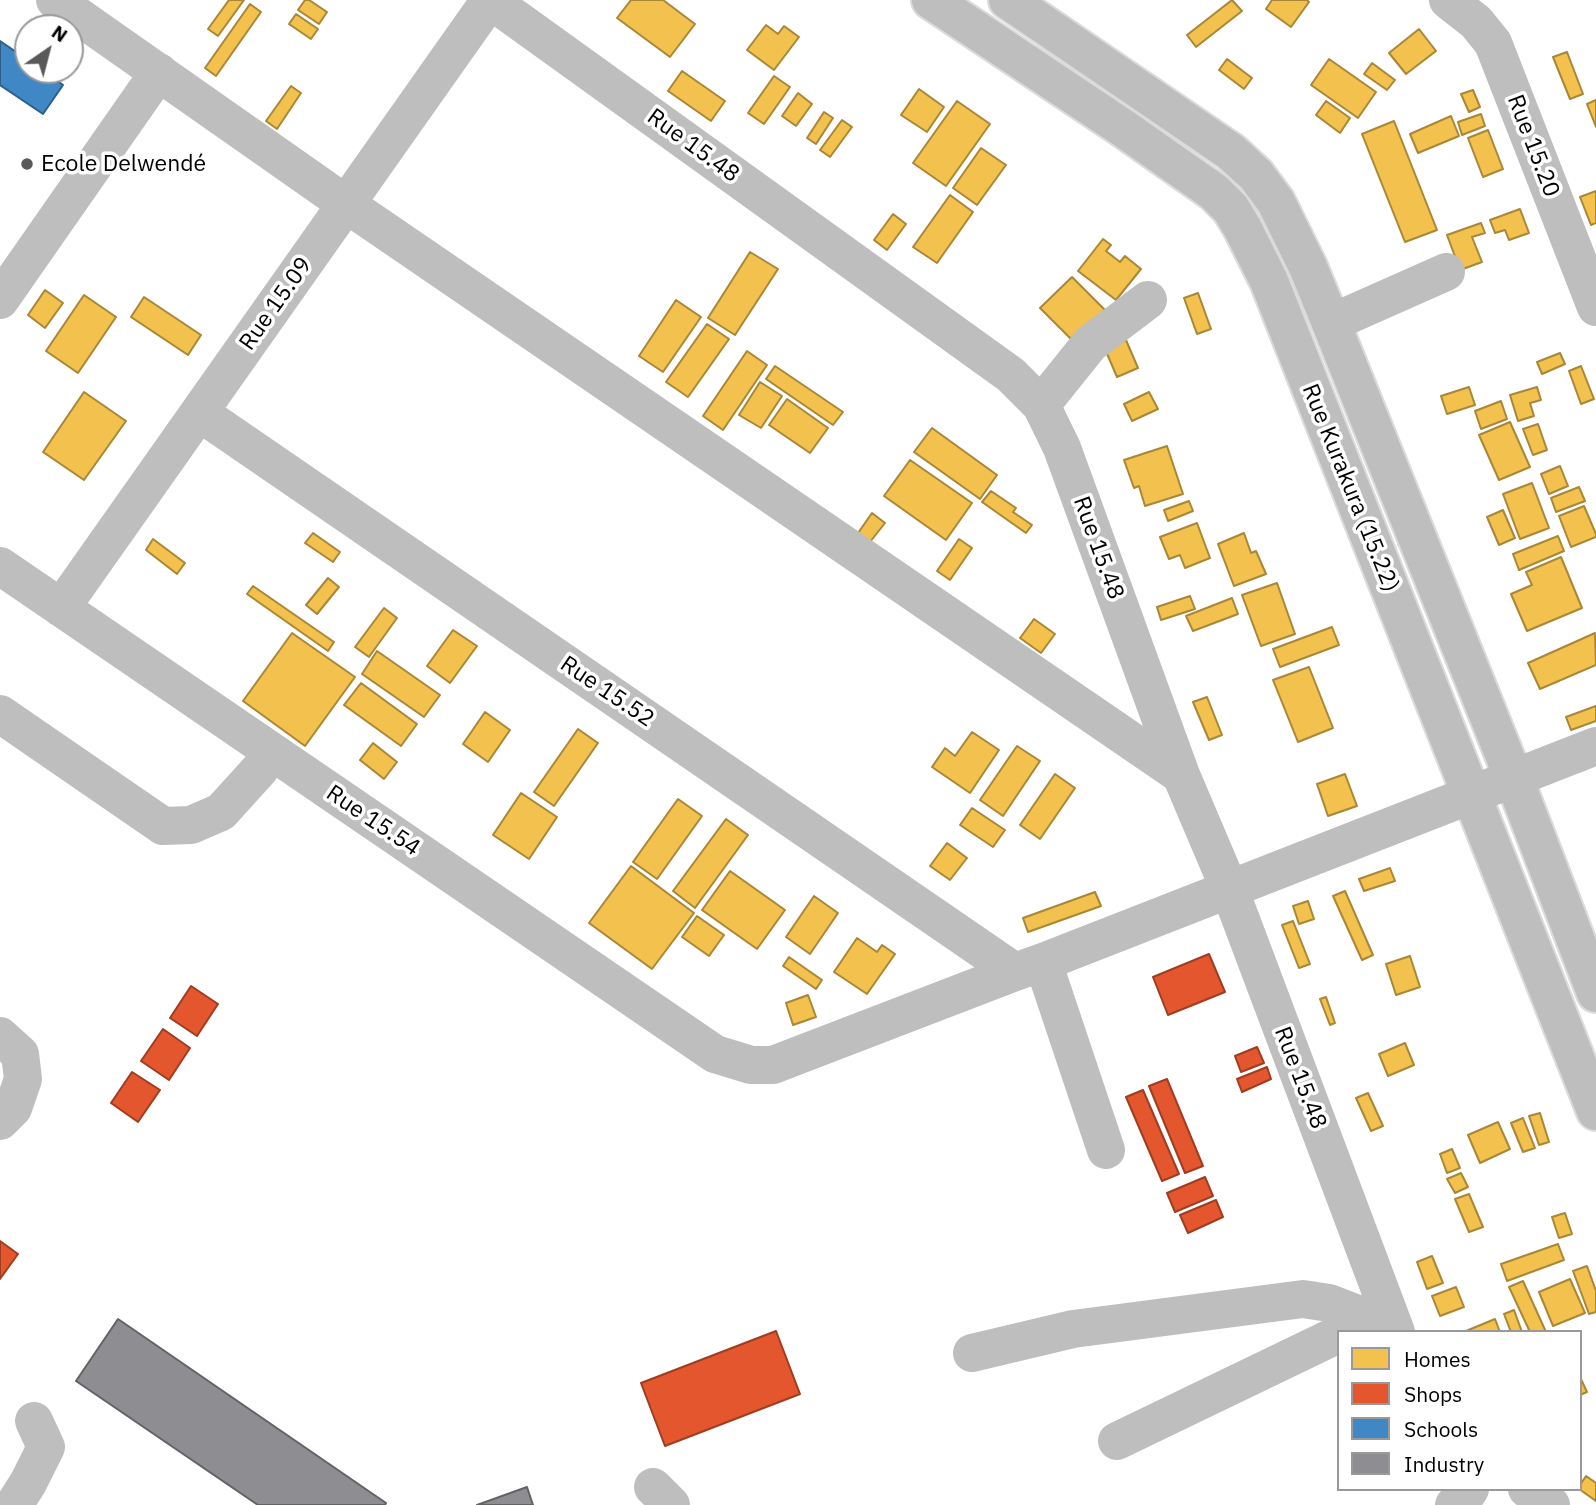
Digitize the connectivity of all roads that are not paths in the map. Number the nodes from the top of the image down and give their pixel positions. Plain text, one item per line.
1 (55, 0) edge
2 (490, 0) edge
3 (931, 0) edge
4 (1008, 0) edge
5 (1448, 0) edge
6 (159, 72) junction
7 (346, 204) junction
8 (1446, 272) dead end
9 (0, 300) edge
10 (1148, 300) dead end
11 (1596, 307) edge
12 (1331, 323) junction
13 (1041, 405) junction
14 (200, 413) junction
15 (0, 566) edge
16 (61, 608) junction
17 (0, 714) edge
18 (1596, 746) edge
19 (271, 752) junction
20 (1181, 775) junction
21 (1514, 779) junction
22 (1471, 795) junction
23 (1229, 888) junction
24 (1029, 967) junction
25 (1596, 993) edge
26 (0, 1035) edge
27 (1596, 1111) edge
28 (0, 1121) edge
29 (1106, 1150) dead end
30 (1368, 1329) edge
31 (1337, 1343) edge
32 (972, 1353) dead end
33 (34, 1421) dead end
34 (1117, 1441) dead end
35 (1469, 1491) edge
36 (1530, 1491) edge
37 (14, 1505) edge
38 (1454, 1505) edge
39 (1551, 1505) edge

1 - 6 street
2 - 7 street, Rue 15.09
2 - 13 street, Rue 15.48
3 - 22 street, Rue Kurakura (15.22)
4 - 12 street, Rue Kurakura (15.22)
5 - 11 street, Rue 15.20
6 - 7 street
6 - 9 street
7 - 14 street, Rue 15.09
7 - 20 street
8 - 12 street
10 - 13 street
12 - 21 street, Rue Kurakura (15.22)
13 - 20 street, Rue 15.48
14 - 16 street, Rue 15.09
14 - 24 street, Rue 15.52
15 - 16 street, Rue 15.54
16 - 19 street, Rue 15.54
17 - 19 street
18 - 21 street
19 - 24 street, Rue 15.54
20 - 23 street, Rue 15.48
21 - 22 street
21 - 25 street, Rue Kurakura (15.22)
22 - 23 street
22 - 27 street, Rue Kurakura (15.22)
23 - 24 street
23 - 30 street, Rue 15.48
24 - 29 street
26 - 28 street
30 - 32 street
31 - 34 street
33 - 37 street
35 - 38 street
36 - 39 street

